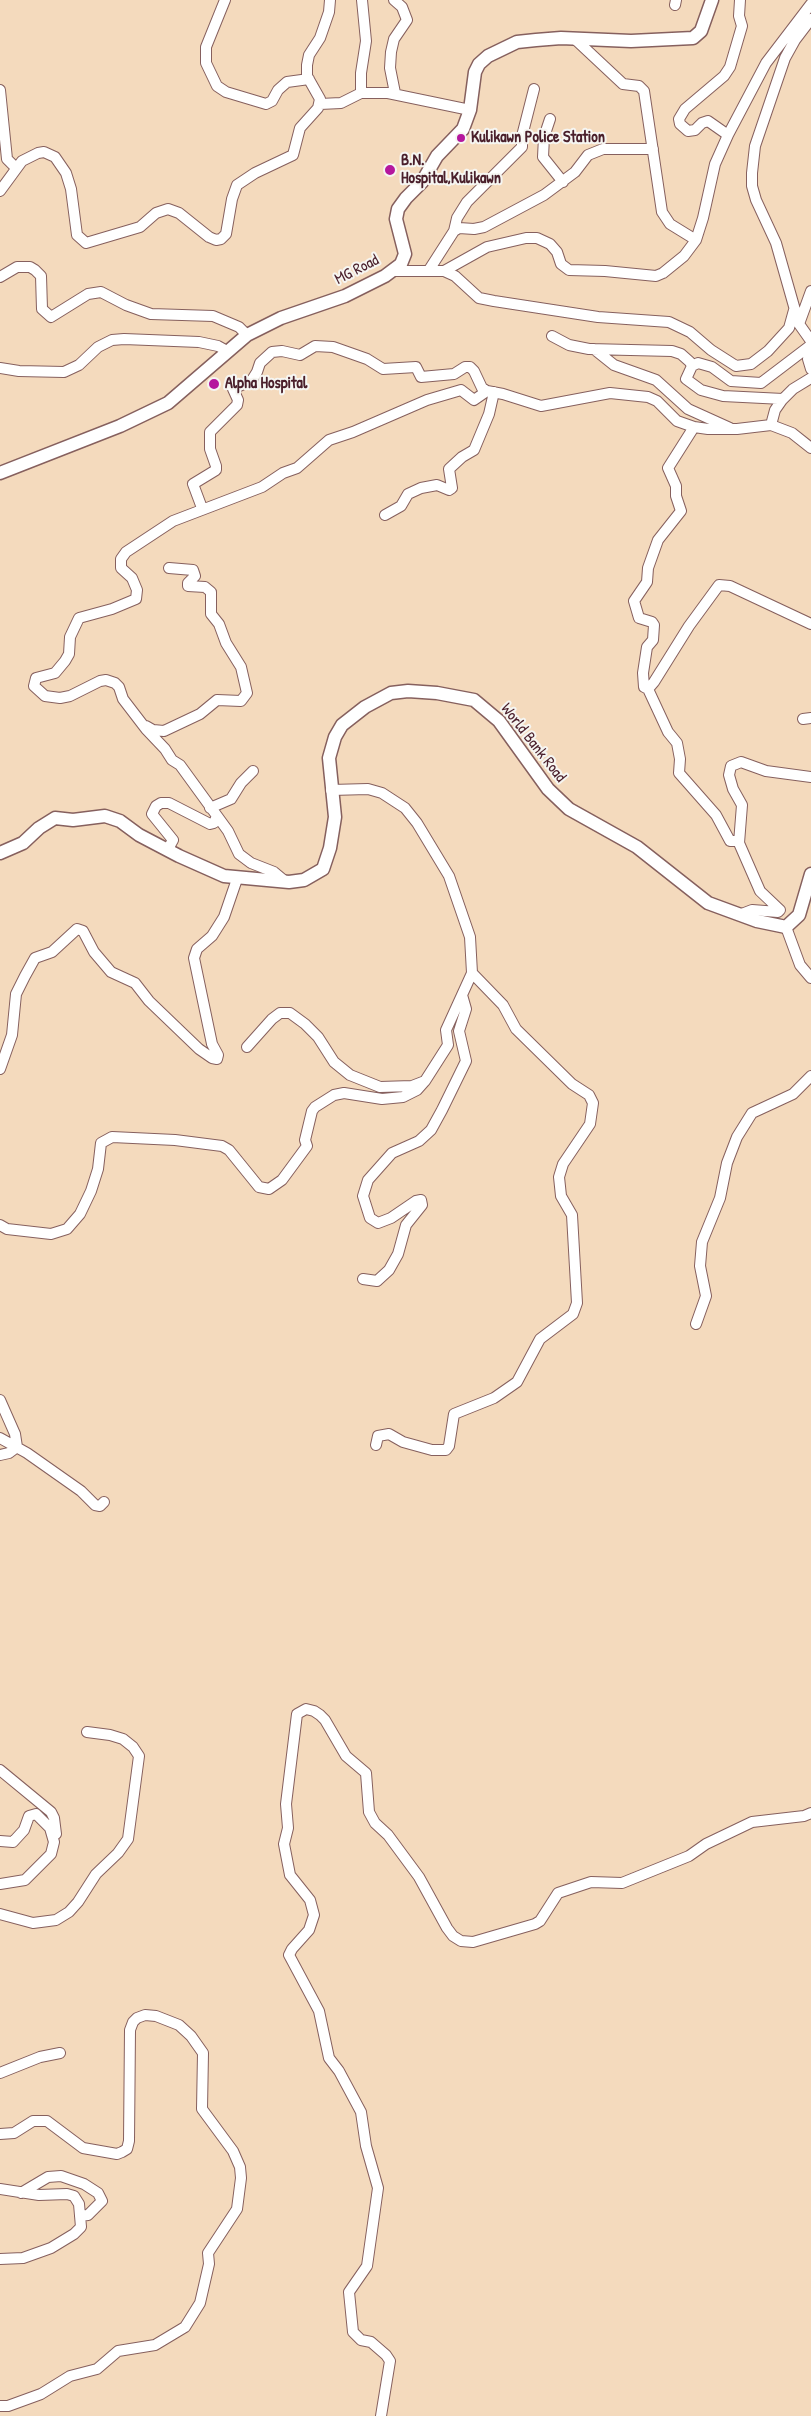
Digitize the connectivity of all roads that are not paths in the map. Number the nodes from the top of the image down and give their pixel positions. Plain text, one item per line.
1 (225, 0) edge
2 (330, 0) edge
3 (362, 0) edge
4 (394, 0) edge
5 (712, 0) edge
6 (740, 0) edge
7 (811, 4) edge
8 (811, 19) edge
9 (576, 40) junction
10 (309, 79) junction
11 (534, 89) dead end
12 (0, 90) edge
13 (361, 93) junction
14 (395, 93) junction
15 (320, 104) junction
16 (470, 110) junction
17 (550, 120) dead end
18 (728, 135) junction
19 (653, 149) junction
20 (16, 168) junction
21 (563, 182) junction
22 (0, 191) edge
23 (454, 231) junction
24 (696, 240) junction
25 (393, 270) junction
26 (429, 270) junction
27 (444, 271) junction
28 (0, 277) edge
29 (811, 291) edge
30 (794, 310) junction
31 (799, 324) junction
32 (247, 335) junction
33 (552, 336) dead end
34 (811, 341) edge
35 (811, 346) edge
36 (589, 349) junction
37 (227, 351) junction
38 (692, 366) junction
39 (0, 368) edge
40 (811, 369) edge
41 (811, 378) edge
42 (490, 392) junction
43 (783, 399) junction
44 (771, 425) junction
45 (694, 427) junction
46 (731, 429) junction
47 (809, 445) edge
48 (0, 473) edge
49 (202, 508) junction
50 (385, 515) dead end
51 (169, 568) dead end
52 (811, 624) edge
53 (648, 688) junction
54 (143, 724) junction
55 (253, 771) dead end
56 (811, 777) edge
57 (332, 790) junction
58 (213, 812) junction
59 (739, 842) junction
60 (168, 849) junction
61 (0, 853) edge
62 (811, 874) edge
63 (237, 879) junction
64 (286, 882) junction
65 (739, 915) junction
66 (786, 927) junction
67 (472, 973) junction
68 (811, 978) edge
69 (462, 995) junction
70 (248, 1047) dead end
71 (0, 1069) edge
72 (811, 1076) edge
73 (425, 1080) junction
74 (0, 1226) edge
75 (363, 1279) dead end
76 (696, 1324) dead end
77 (0, 1400) edge
78 (0, 1438) edge
79 (376, 1445) dead end
80 (17, 1447) junction
81 (0, 1455) edge
82 (104, 1502) dead end
83 (87, 1732) dead end
84 (0, 1770) edge
85 (811, 1813) edge
86 (0, 1841) edge
87 (54, 1842) junction
88 (0, 1884) edge
89 (0, 1914) edge
90 (60, 2053) dead end
91 (0, 2073) edge
92 (0, 2134) edge
93 (0, 2188) edge
94 (21, 2193) junction
95 (80, 2216) junction
96 (0, 2259) edge
97 (0, 2406) edge
98 (381, 2416) edge

1 - 10 street
2 - 10 street
3 - 13 street
4 - 14 street
5 - 9 main road, MG Road
6 - 18 street
7 - 18 street
8 - 30 street
9 - 16 main road, MG Road
9 - 19 street
10 - 15 street
11 - 23 street
12 - 20 street
13 - 14 street
13 - 15 street
14 - 16 street
15 - 20 street
16 - 25 main road, MG Road
17 - 21 street
18 - 24 street
19 - 21 street
19 - 24 street
20 - 22 street
21 - 23 street
23 - 26 street
24 - 27 street
25 - 26 street
25 - 32 main road, MG Road
26 - 27 street
27 - 30 street
28 - 32 street
29 - 31 street
30 - 31 street
31 - 34 street
32 - 37 main road, MG Road
33 - 36 street
35 - 38 street
35 - 40 street
36 - 38 street
36 - 46 street
37 - 39 street
37 - 48 main road, MG Road
38 - 43 street
41 - 43 street
42 - 45 street
42 - 49 street
42 - 49 street
42 - 50 street
43 - 44 street
44 - 46 street
44 - 47 street
45 - 46 street
45 - 53 street
49 - 54 street
51 - 54 street
52 - 53 street
53 - 59 street
54 - 58 street
55 - 58 street
56 - 59 street
57 - 64 main road, World Bank Road
57 - 65 main road, World Bank Road
57 - 67 street
58 - 60 street
58 - 64 street
59 - 65 street
60 - 61 main road, World Bank Road
60 - 63 main road, World Bank Road
62 - 66 main road
63 - 64 main road, World Bank Road
63 - 71 street
65 - 66 main road, World Bank Road
66 - 68 street
67 - 69 street
67 - 79 street
69 - 73 street
69 - 75 street
70 - 73 street
72 - 76 street
73 - 74 street
77 - 80 street
78 - 80 street
80 - 81 street
80 - 82 street
83 - 89 street
84 - 87 street
85 - 98 street
86 - 87 street
87 - 88 street
90 - 91 street
92 - 97 street
93 - 94 street
94 - 95 street
94 - 95 street
95 - 96 street

